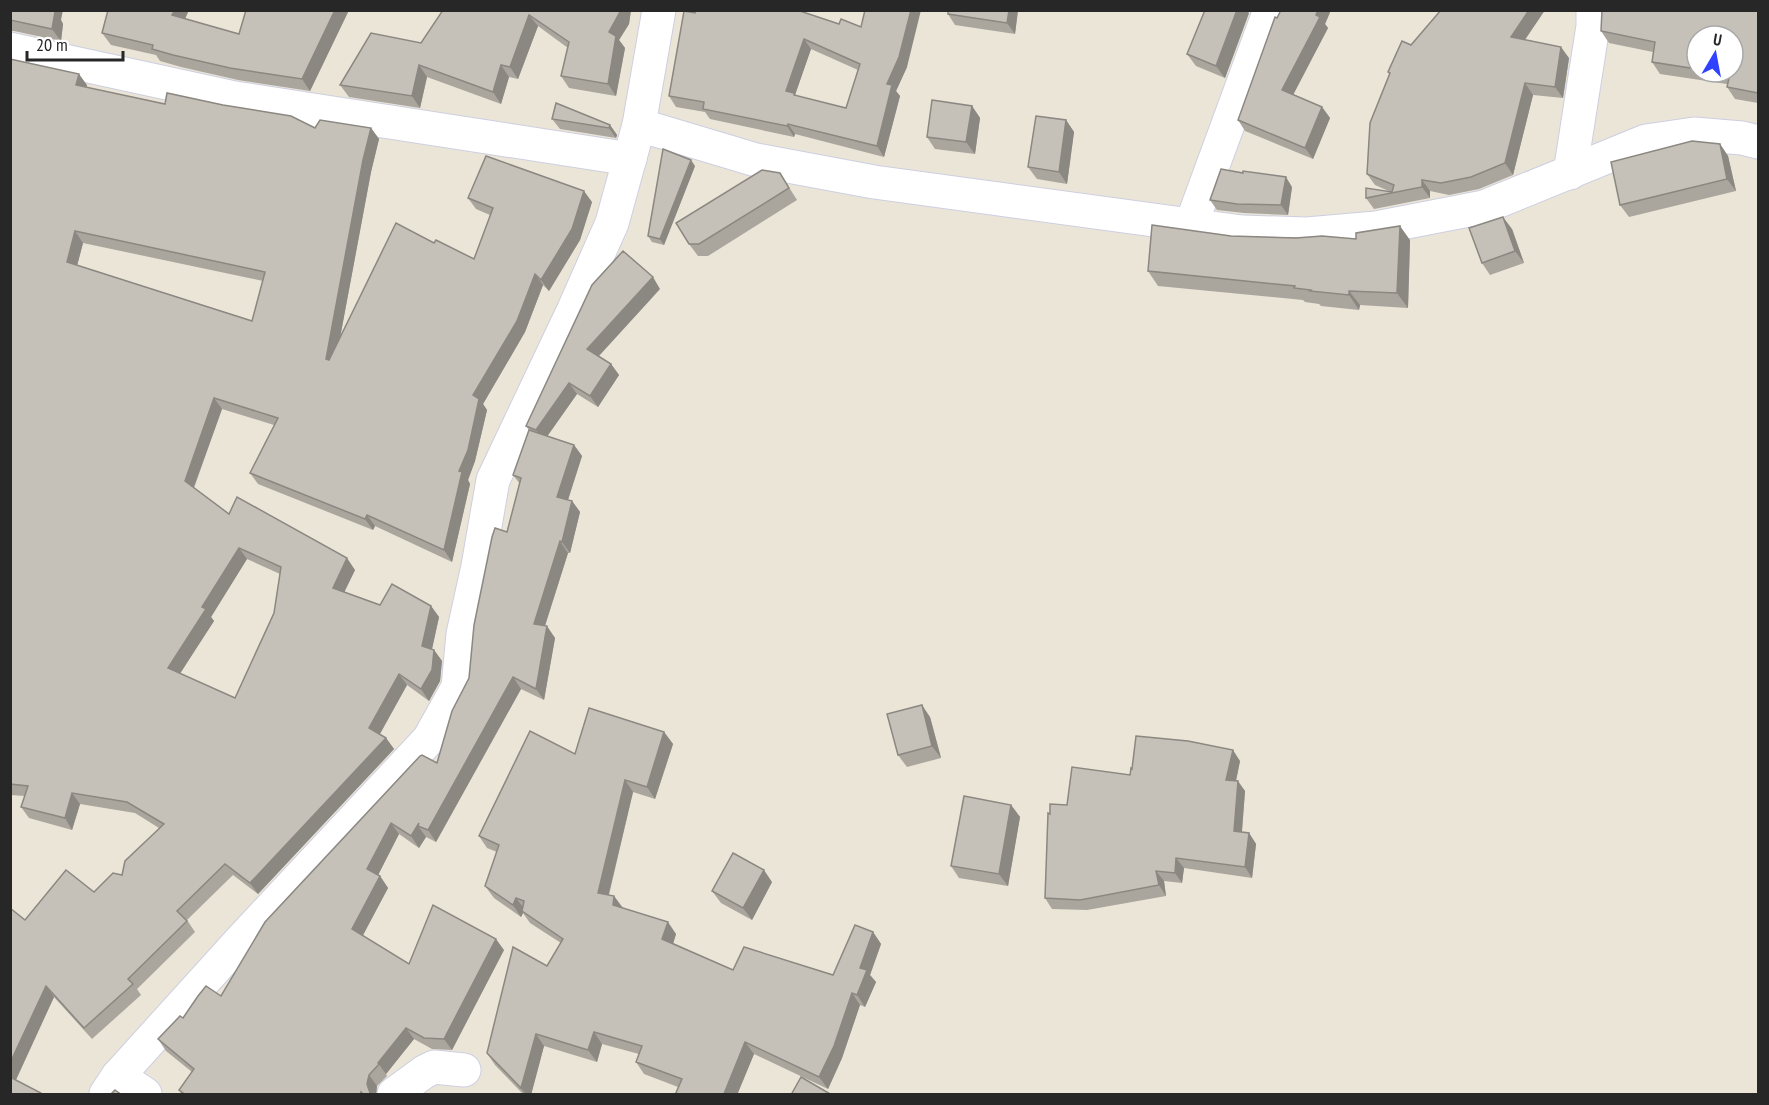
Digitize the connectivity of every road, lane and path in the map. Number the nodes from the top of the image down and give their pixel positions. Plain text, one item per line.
1 (659, 10) edge
2 (1270, 10) edge
3 (1593, 10) edge
4 (10, 49) edge
5 (639, 124) junction
6 (1758, 142) edge
7 (630, 159) junction
8 (1570, 173) junction
9 (1191, 225) junction
10 (464, 1070) dead end
11 (112, 1085) edge
12 (145, 1095) edge
13 (394, 1095) edge

1 - 5 street
2 - 9 street
3 - 8 street
4 - 7 street
5 - 7 street
5 - 9 street
6 - 8 street
7 - 11 street
8 - 9 street
10 - 13 street
11 - 12 street

